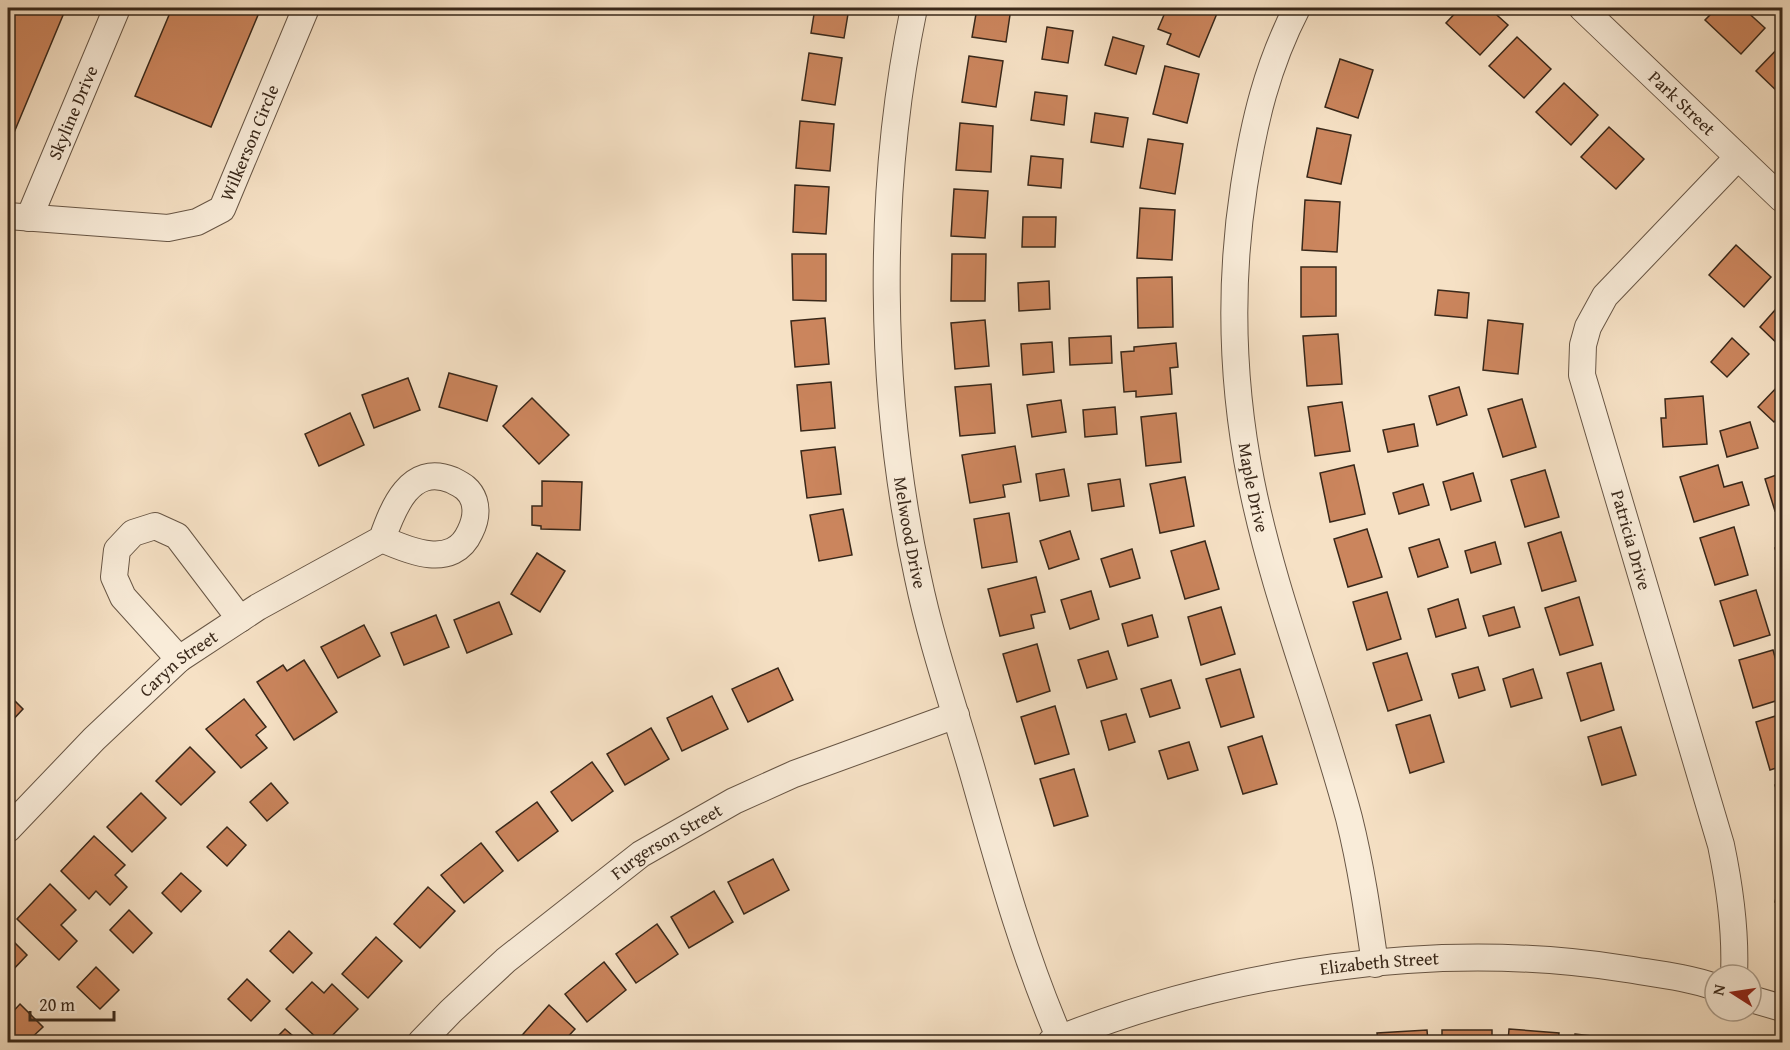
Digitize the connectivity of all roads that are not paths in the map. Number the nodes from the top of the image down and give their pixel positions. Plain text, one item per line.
1 (117, 8) edge
2 (306, 8) edge
3 (914, 8) edge
4 (1297, 8) edge
5 (1582, 8) edge
6 (1738, 157) junction
7 (1782, 199) edge
8 (18, 217) edge
9 (382, 539) dead end
10 (240, 619) junction
11 (179, 659) junction
12 (956, 715) junction
13 (8, 829) edge
14 (1734, 963) edge
15 (1375, 964) junction
16 (1703, 982) edge
17 (1763, 1002) edge
18 (1782, 1008) edge
19 (1056, 1041) edge
20 (421, 1042) edge

1 - 8 street, Skyline Drive
2 - 8 street, Wilkerson Circle
3 - 12 street, Melwood Drive
4 - 15 street, Maple Drive
5 - 6 street, Park Street
6 - 7 street, Park Street
6 - 14 street, Patricia Drive
9 - 10 street, Caryn Street
10 - 11 street, Caryn Street
10 - 11 street
11 - 13 street, Caryn Street
12 - 19 street, Melwood Drive
12 - 20 street, Furgerson Street
15 - 16 street, Elizabeth Street
15 - 19 street, Elizabeth Street
17 - 18 street

